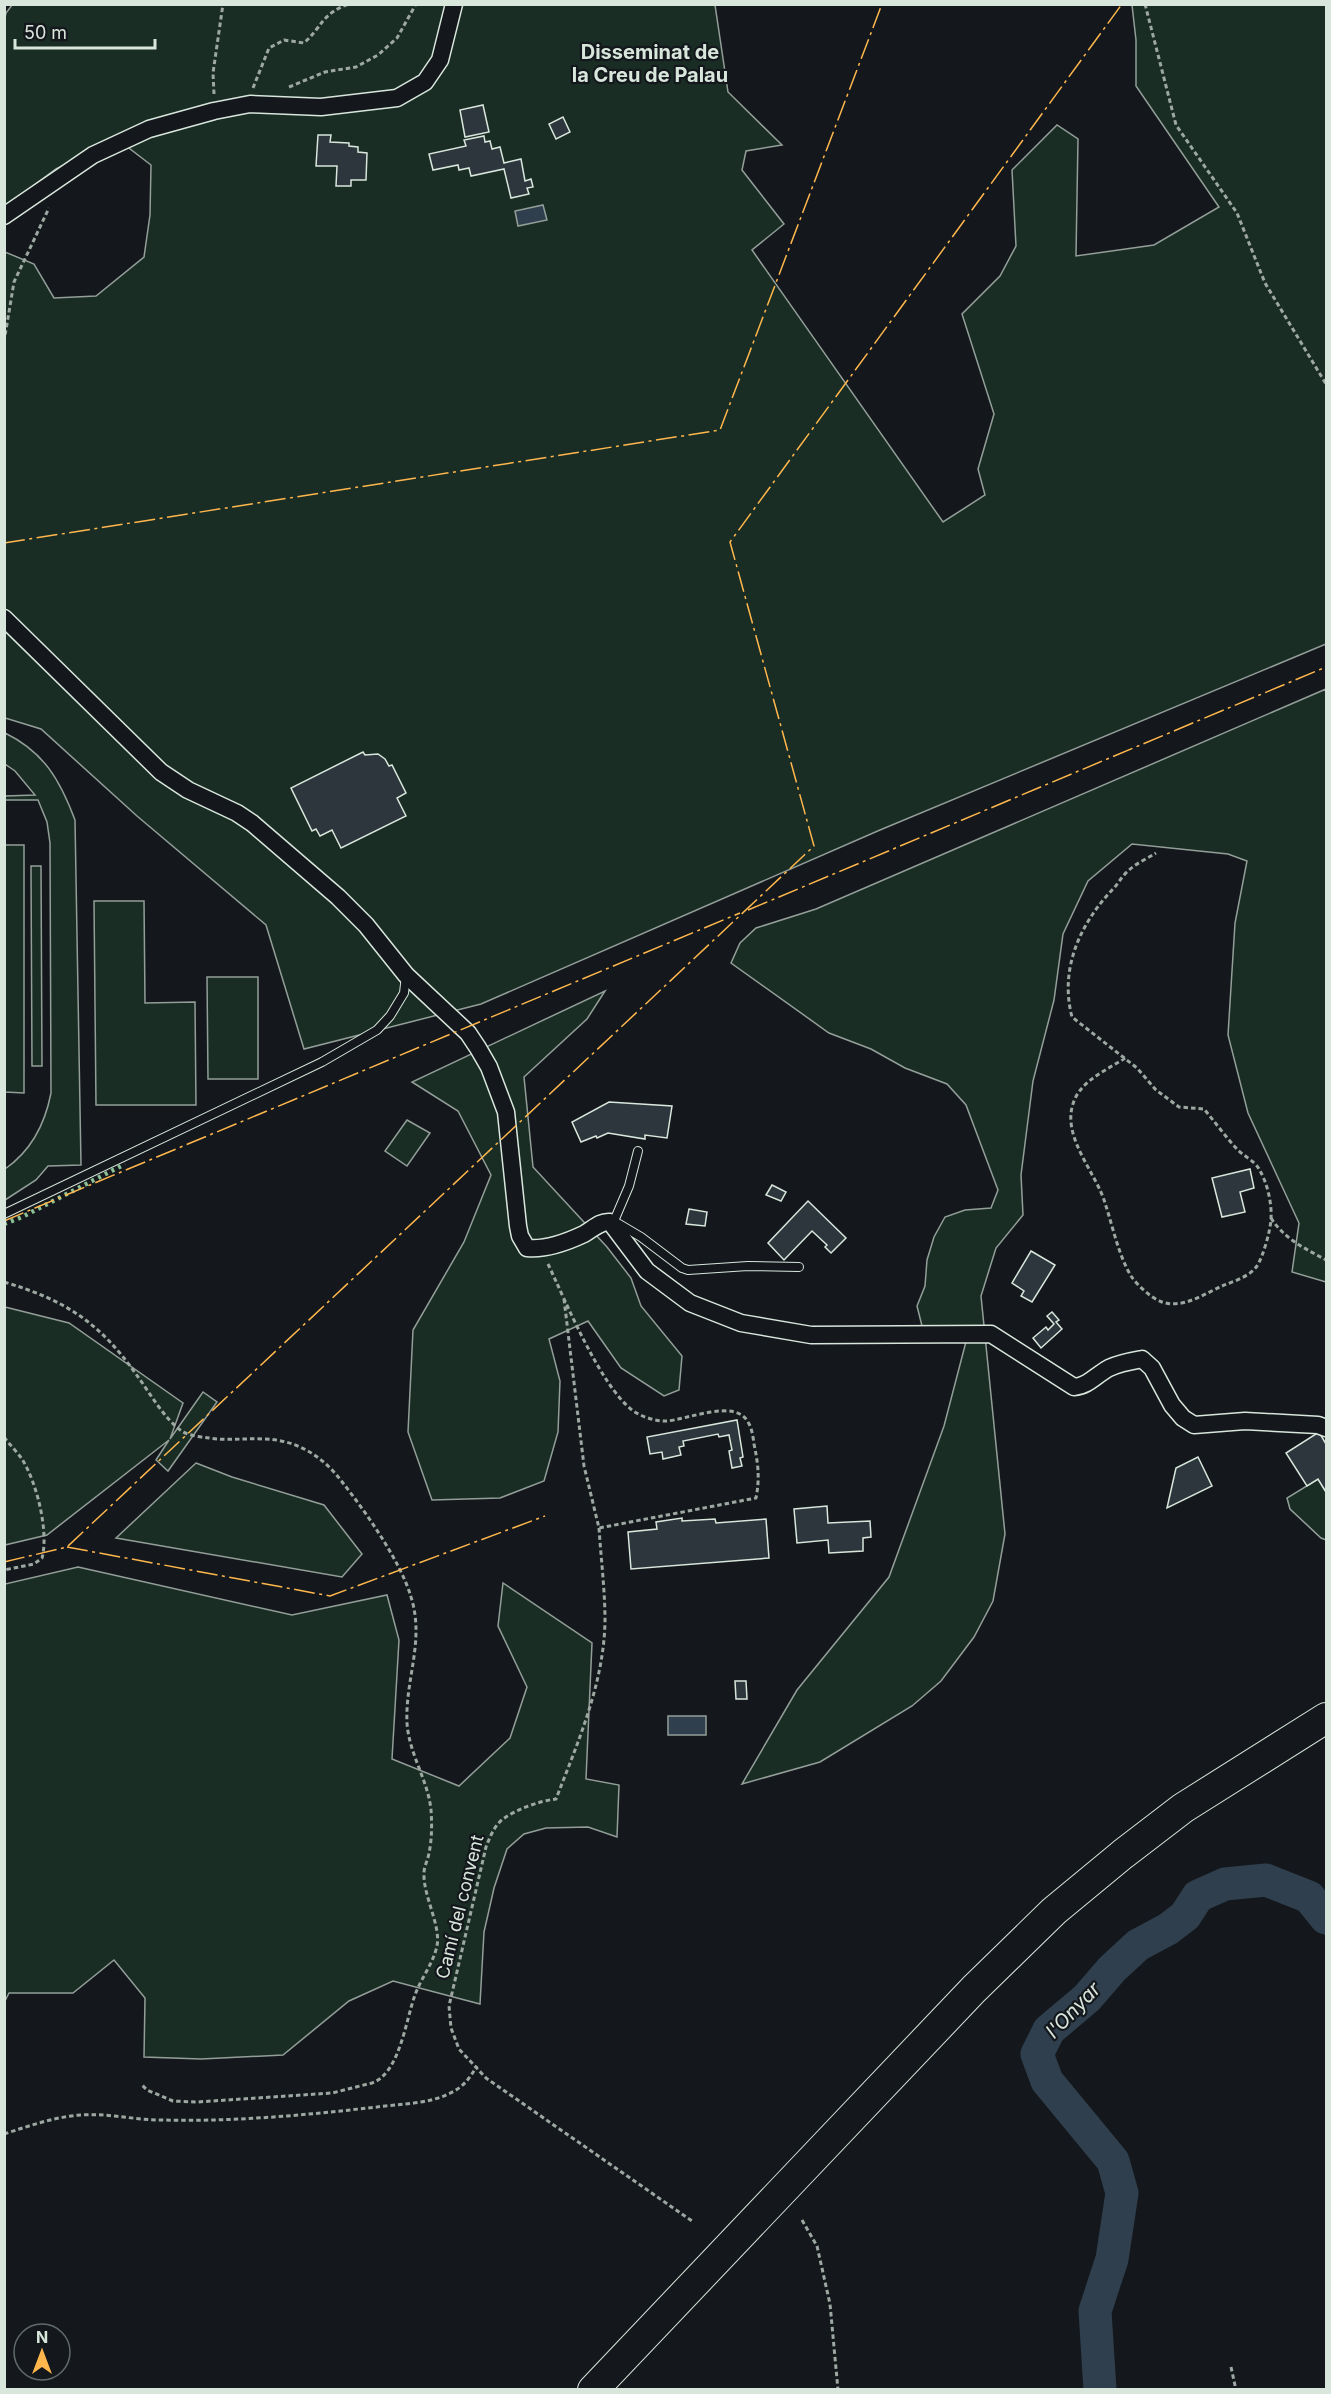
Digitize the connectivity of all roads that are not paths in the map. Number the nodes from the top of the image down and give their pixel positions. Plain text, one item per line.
1 (454, 4) edge
2 (4, 216) edge
3 (4, 618) edge
4 (406, 975) junction
5 (638, 1150) dead end
6 (4, 1214) edge
7 (612, 1221) junction
8 (799, 1267) dead end
9 (1326, 1428) edge
10 (1326, 1718) edge
11 (593, 2390) edge

1 - 2 street
3 - 4 street
4 - 6 lane
4 - 7 street
5 - 7 lane
7 - 8 lane
7 - 9 street
10 - 11 highway

